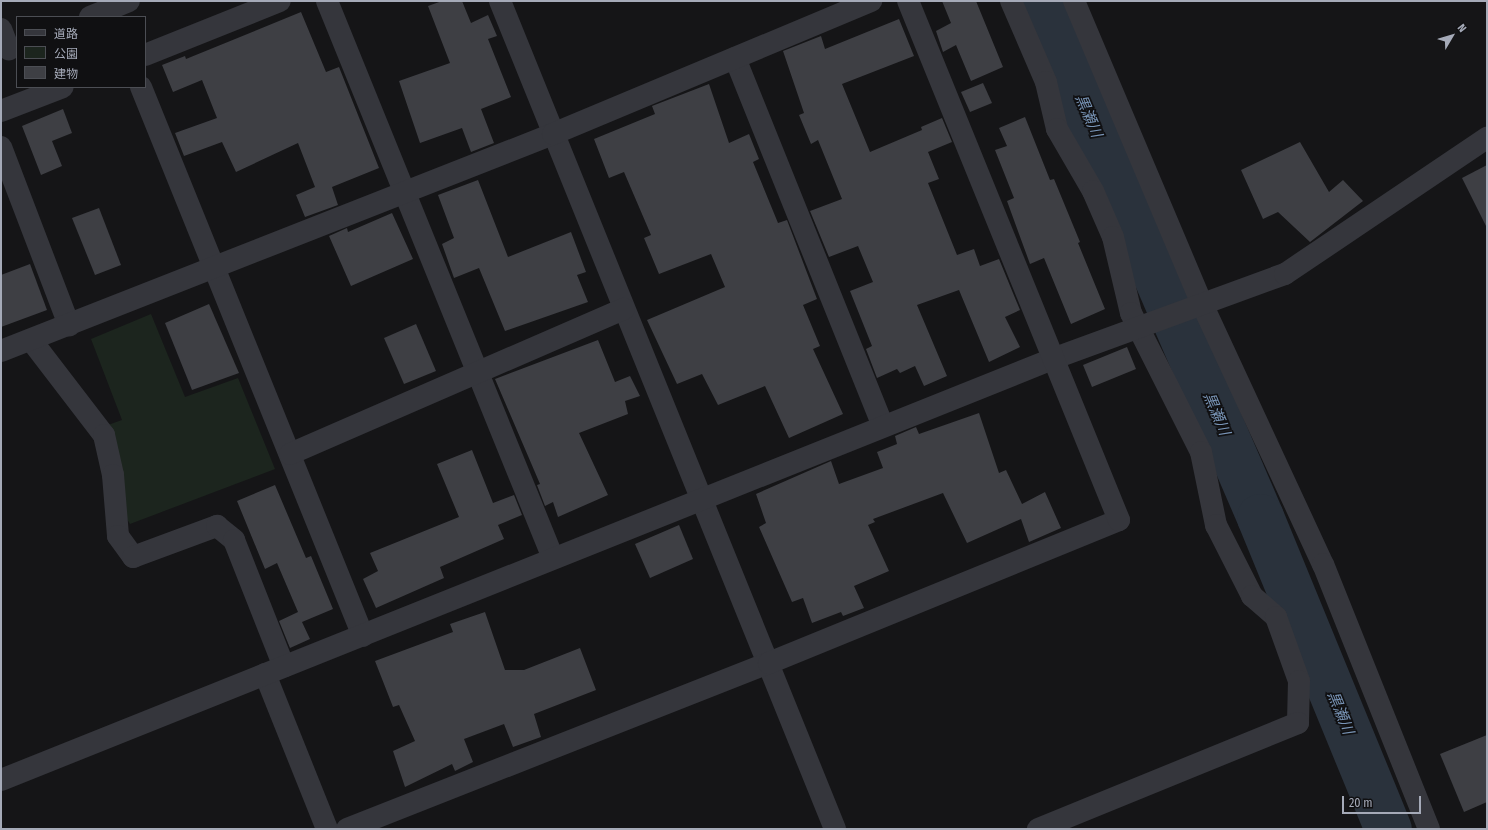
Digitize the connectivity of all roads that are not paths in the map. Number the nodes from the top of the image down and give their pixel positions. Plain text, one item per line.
1 (130, 1) edge
2 (280, 1) edge
3 (327, 1) edge
4 (500, 1) edge
5 (871, 1) edge
6 (908, 1) edge
7 (1011, 1) edge
8 (1074, 1) edge
9 (92, 16) edge
10 (1, 29) edge
11 (9, 50) edge
12 (146, 55) edge
13 (735, 58) junction
14 (60, 88) edge
15 (141, 88) edge
16 (1, 111) edge
17 (553, 134) junction
18 (1487, 138) edge
19 (1, 148) edge
20 (404, 193) junction
21 (217, 268) junction
22 (1203, 306) junction
23 (624, 309) junction
24 (69, 325) junction
25 (1145, 326) junction
26 (31, 340) junction
27 (1, 351) edge
28 (1055, 358) junction
29 (480, 372) junction
30 (883, 426) junction
31 (290, 454) junction
32 (700, 499) junction
33 (553, 558) junction
34 (363, 636) junction
35 (769, 663) junction
36 (275, 671) junction
37 (1, 780) edge
38 (327, 829) edge
39 (347, 829) edge
40 (835, 829) edge
41 (1038, 829) edge
42 (1429, 829) edge

1 - 9 street
2 - 12 street
3 - 20 street
4 - 17 street
5 - 13 street
6 - 28 street
7 - 25 street
8 - 22 street
10 - 11 street
13 - 17 street
13 - 30 street
14 - 16 street
15 - 21 street
17 - 20 street
17 - 23 street
18 - 22 street
19 - 24 street
20 - 21 street
20 - 29 street
21 - 24 street
21 - 31 street
22 - 25 street
22 - 42 street
23 - 29 street
23 - 32 street
24 - 26 street
25 - 28 street
25 - 41 street
26 - 27 street
26 - 36 street
28 - 30 street
28 - 35 street
29 - 31 street
29 - 33 street
30 - 32 street
31 - 34 street
32 - 33 street
32 - 35 street
33 - 34 street
34 - 36 street
35 - 39 street
35 - 40 street
36 - 37 street
36 - 38 street

